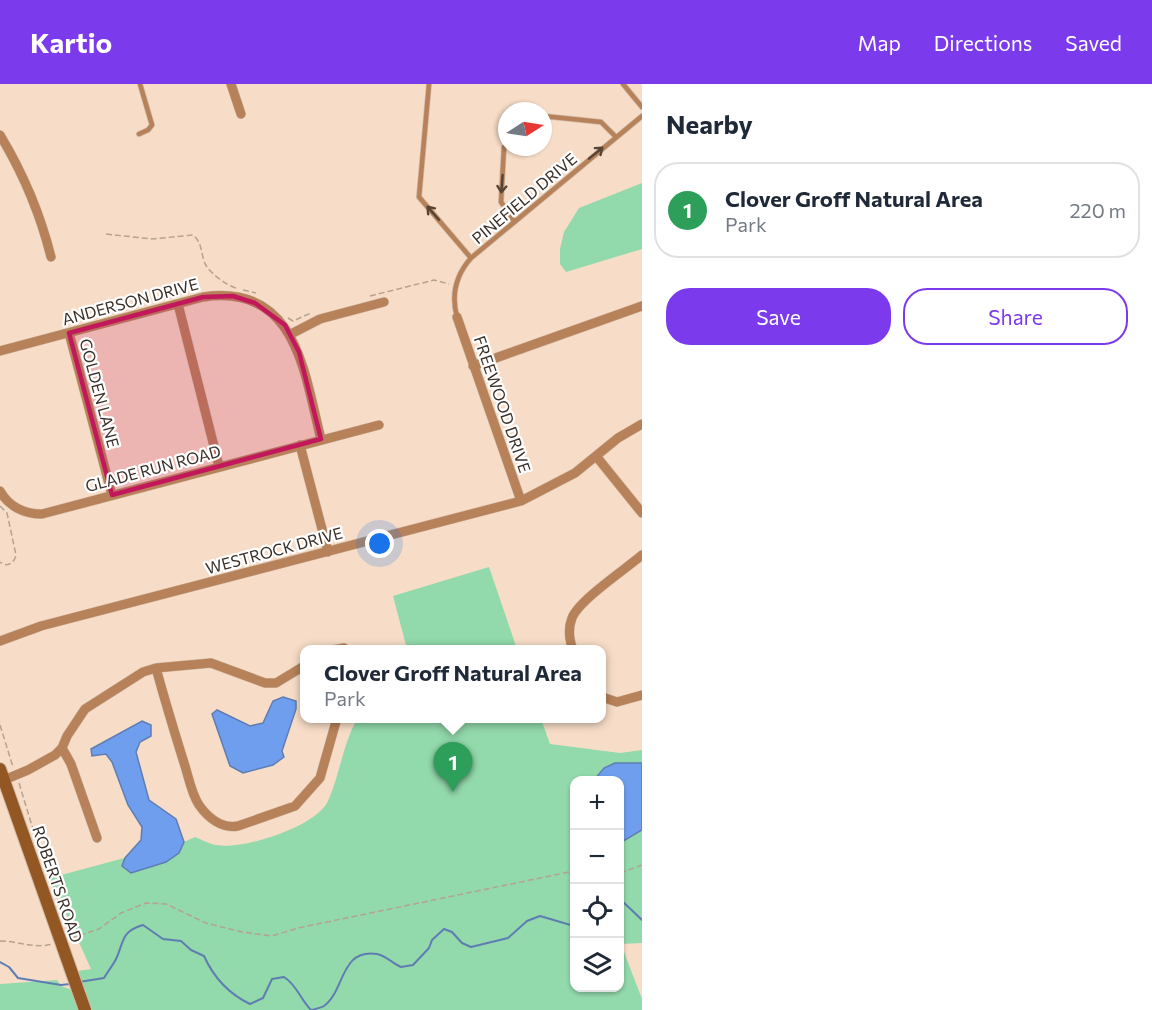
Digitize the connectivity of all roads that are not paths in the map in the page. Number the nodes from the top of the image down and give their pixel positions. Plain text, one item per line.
1 (140, 84) edge
2 (231, 84) edge
3 (429, 84) edge
4 (623, 84) edge
5 (642, 107) edge
6 (240, 114) dead end
7 (642, 116) edge
8 (552, 117) edge
9 (139, 134) dead end
10 (0, 135) edge
11 (616, 137) junction
12 (504, 156) edge
13 (514, 221) junction
14 (51, 257) dead end
15 (471, 258) junction
16 (384, 302) dead end
17 (178, 304) junction
18 (642, 306) edge
19 (457, 317) joint
20 (69, 333) junction
21 (291, 334) junction
22 (0, 351) edge
23 (473, 366) junction
24 (379, 424) dead end
25 (642, 424) edge
26 (321, 440) junction
27 (300, 445) junction
28 (596, 456) junction
29 (219, 466) junction
30 (0, 492) edge
31 (112, 495) junction
32 (520, 501) junction
33 (642, 513) edge
34 (328, 552) junction
35 (642, 555) edge
36 (0, 641) edge
37 (571, 645) edge
38 (156, 668) junction
39 (300, 668) edge
40 (642, 695) edge
41 (606, 700) edge
42 (336, 723) edge
43 (62, 748) junction
44 (2, 775) edge
45 (97, 838) dead end
46 (85, 1010) edge

1 - 9 lane
2 - 6 street
15 -> 3 lane
4 - 5 lane
7 - 11 lane, PINEFIELD DRIVE
8 - 11 lane
10 - 14 street
13 -> 11 lane, PINEFIELD DRIVE
12 -> 13 lane
13 - 15 lane, PINEFIELD DRIVE
15 - 19 lane, PINEFIELD DRIVE
16 - 21 street
17 - 20 street, ANDERSON DRIVE
17 - 21 street, ANDERSON DRIVE
17 - 29 street
18 - 23 street
19 - 23 street, FREEWOOD DRIVE
20 - 22 street, ANDERSON DRIVE
20 - 31 street, GOLDEN LANE
21 - 26 street, ANDERSON DRIVE
23 - 32 street, FREEWOOD DRIVE
24 - 26 street, GLADE RUN ROAD
25 - 28 street, WESTROCK DRIVE
26 - 27 street, GLADE RUN ROAD
27 - 29 street, GLADE RUN ROAD
27 - 34 street
28 - 32 street, WESTROCK DRIVE
28 - 33 street
29 - 31 street, GLADE RUN ROAD
30 - 31 street, GLADE RUN ROAD
32 - 34 street, WESTROCK DRIVE
34 - 36 street, WESTROCK DRIVE
35 - 37 street
38 - 39 street
38 - 42 street
38 - 43 street
40 - 41 street
43 - 44 street
43 - 45 street
44 - 46 main road, ROBERTS ROAD

